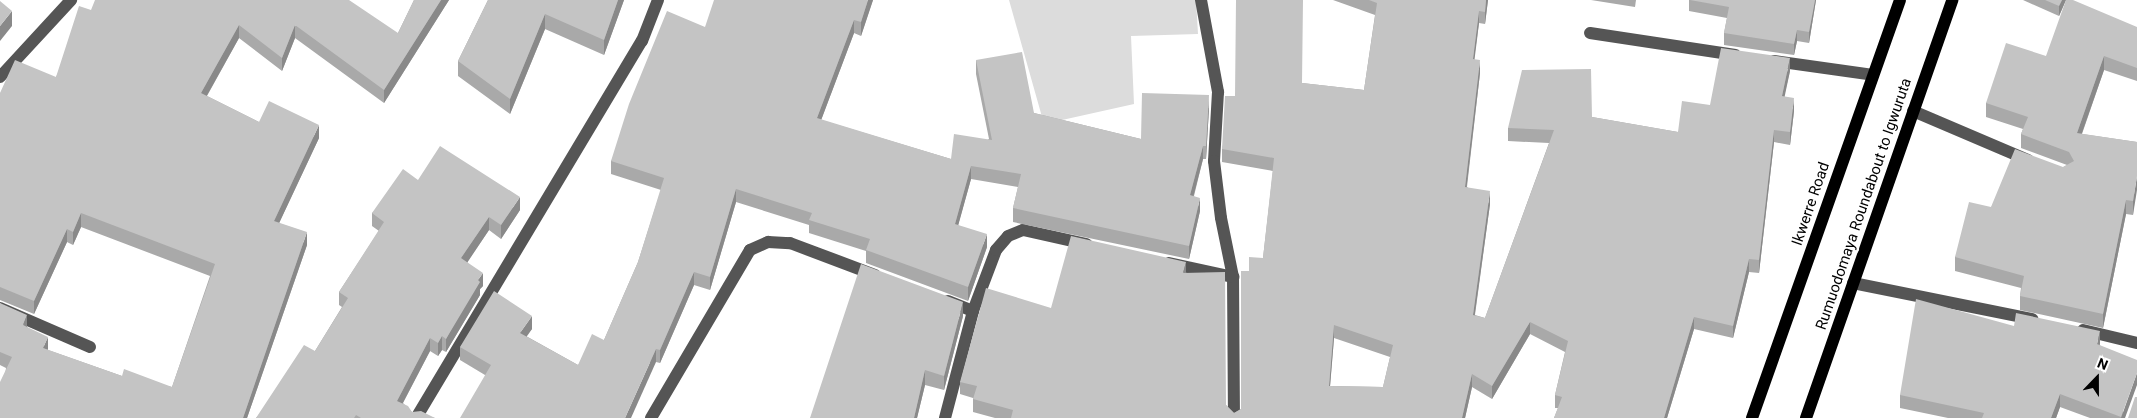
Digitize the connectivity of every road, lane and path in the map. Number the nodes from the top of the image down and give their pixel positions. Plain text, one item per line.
1 (71, 0) edge
2 (658, 0) edge
3 (1202, 0) edge
4 (1900, 0) edge
5 (1952, 0) edge
6 (1590, 33) dead end
7 (1873, 75) junction
8 (0, 77) edge
9 (1913, 111) junction
10 (2041, 165) edge
11 (1100, 247) edge
12 (1157, 260) edge
13 (1233, 277) junction
14 (891, 280) edge
15 (1853, 283) junction
16 (936, 297) edge
17 (0, 308) edge
18 (973, 311) junction
19 (2046, 322) edge
20 (2065, 326) edge
21 (2137, 343) edge
22 (90, 347) dead end
23 (416, 418) edge
24 (651, 418) edge
25 (945, 418) edge
26 (1234, 418) edge
27 (1752, 418) edge
28 (1806, 418) edge

1 - 8 street
2 - 23 street
3 - 13 street
4 - 7 main road, Ikwerre Road
5 - 9 main road, Rumuodomaya Roundabout to Igwuruta
6 - 7 street
7 - 27 main road, Ikwerre Road
9 - 10 street
9 - 15 main road, Rumuodomaya Roundabout to Igwuruta
11 - 18 street
12 - 13 street
13 - 26 street
14 - 24 street
15 - 19 street
15 - 28 main road, Rumuodomaya Roundabout to Igwuruta
16 - 18 street
17 - 22 street
18 - 25 street
20 - 21 street

